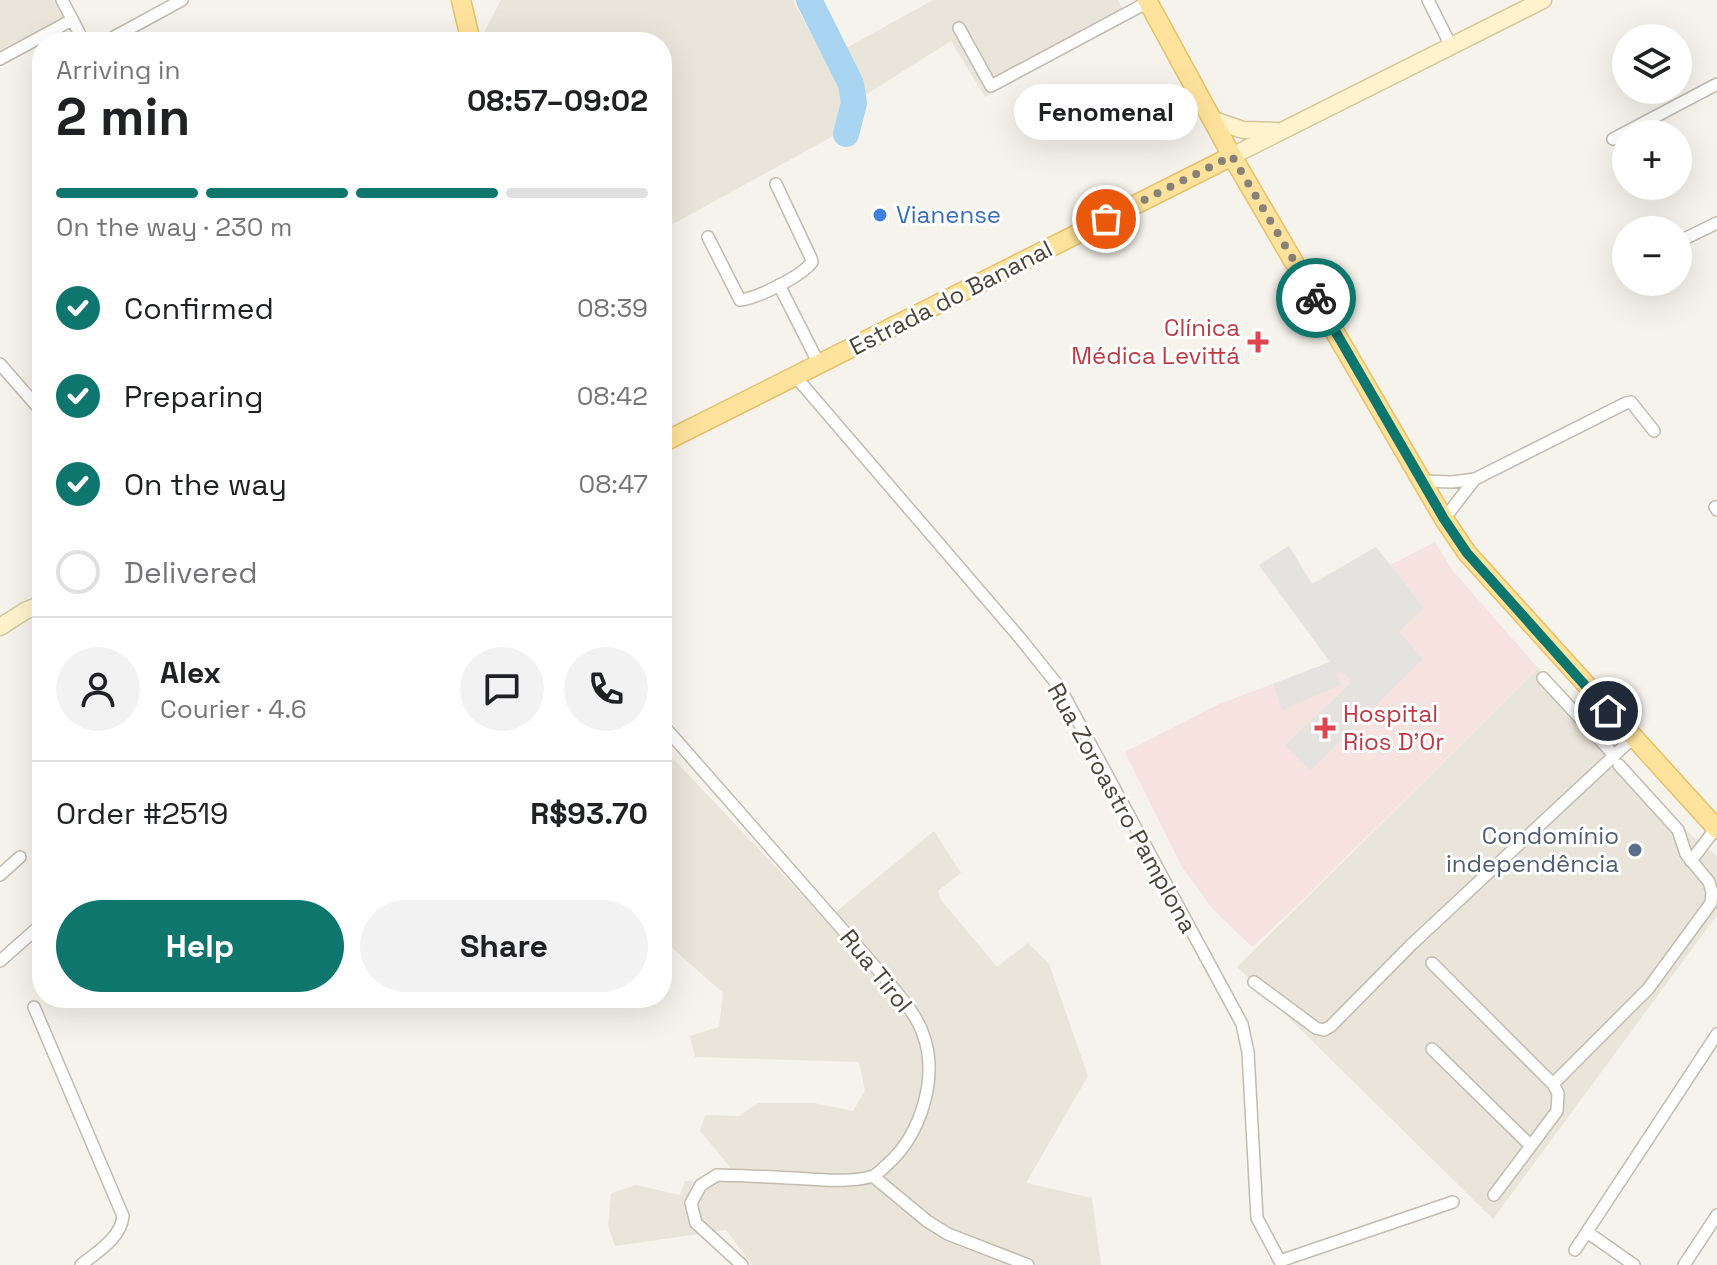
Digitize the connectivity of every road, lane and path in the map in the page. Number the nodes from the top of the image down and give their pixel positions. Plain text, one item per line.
1 (62, 0) edge
2 (182, 0) edge
3 (461, 0) edge
4 (1428, 0) edge
5 (1543, 0) edge
6 (1147, 1) edge
7 (72, 20) junction
8 (959, 28) dead end
9 (50, 32) edge
10 (79, 32) edge
11 (123, 32) edge
12 (469, 32) edge
13 (32, 42) edge
14 (1451, 46) junction
15 (0, 59) edge
16 (1717, 84) edge
17 (1214, 120) junction
18 (1649, 120) edge
19 (1283, 130) junction
20 (1232, 156) junction
21 (776, 184) dead end
22 (1717, 223) edge
23 (1692, 235) edge
24 (708, 237) dead end
25 (779, 285) junction
26 (0, 364) edge
27 (819, 364) junction
28 (795, 376) junction
29 (32, 401) edge
30 (1654, 431) dead end
31 (672, 438) edge
32 (1475, 479) junction
33 (1422, 481) junction
34 (1444, 519) junction
35 (32, 608) edge
36 (0, 627) edge
37 (1543, 678) dead end
38 (672, 735) edge
39 (1633, 738) junction
40 (1616, 760) junction
41 (1716, 829) edge
42 (20, 857) dead end
43 (1691, 861) junction
44 (0, 875) edge
45 (32, 932) edge
46 (2, 956) edge
47 (1432, 963) dead end
48 (1254, 982) dead end
49 (34, 1008) edge
50 (1717, 1034) edge
51 (1432, 1049) dead end
52 (1553, 1084) junction
53 (1531, 1146) junction
54 (874, 1177) junction
55 (1494, 1195) dead end
56 (1453, 1202) dead end
57 (1717, 1215) edge
58 (1587, 1232) junction
59 (1575, 1250) dead end
60 (1281, 1263) edge
61 (81, 1265) edge
62 (742, 1265) edge
63 (1028, 1265) edge
64 (1634, 1265) edge
65 (1684, 1265) edge

1 - 7 street
2 - 11 street
3 - 12 main road
4 - 14 street
5 - 14 street, Estrada do Bananal
6 - 8 street
6 - 17 main road
7 - 9 street
7 - 10 street
13 - 15 street
14 - 19 street, Estrada do Bananal
16 - 18 street
17 - 19 street, Estrada do Bananal
17 - 20 main road
19 - 20 street, Estrada do Bananal
20 - 27 main road, Estrada do Bananal
20 - 33 main road
21 - 25 street
22 - 23 street
24 - 25 street
25 - 27 street
26 - 29 street
27 - 28 main road, Estrada do Bananal
28 - 31 main road, Estrada do Bananal
28 - 60 street, Rua Zoroastro Pamplona
30 - 32 street
32 - 33 street
32 - 34 street
33 - 34 main road
34 - 39 main road
35 - 36 street
37 - 40 street
38 - 54 street, Rua Tirol
39 - 40 street
39 - 41 main road
40 - 43 street
40 - 48 street
41 - 43 street
42 - 44 street
43 - 52 street
45 - 46 street
47 - 52 street
49 - 61 street
50 - 58 street
51 - 53 street
52 - 53 street
53 - 55 street
54 - 62 street
54 - 63 street
56 - 60 street
57 - 65 street
58 - 59 street
58 - 64 street

